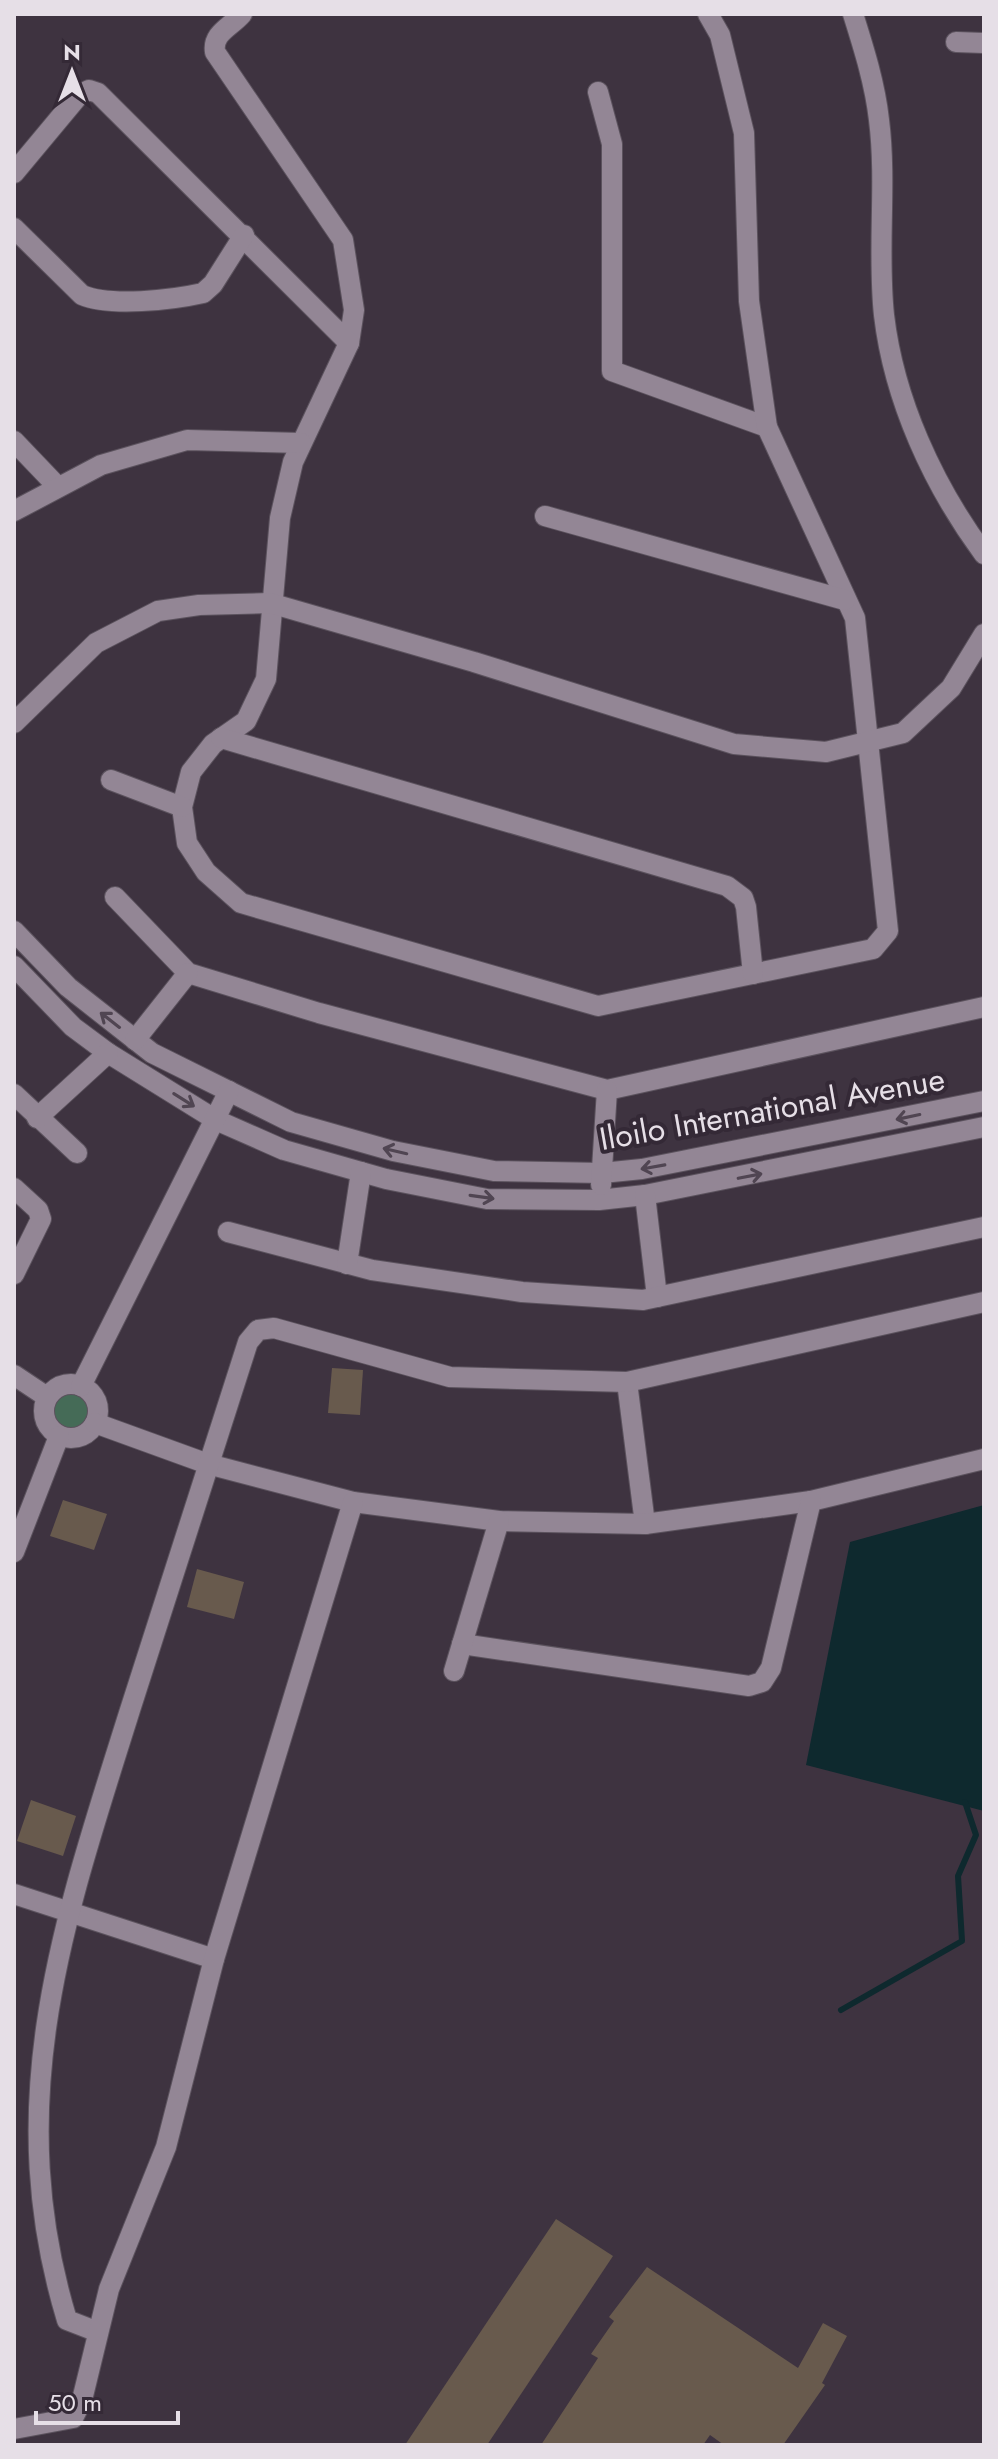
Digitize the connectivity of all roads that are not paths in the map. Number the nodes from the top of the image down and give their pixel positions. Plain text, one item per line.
1 (242, 14) edge
2 (708, 14) edge
3 (853, 14) edge
4 (956, 42) dead end
5 (984, 43) edge
6 (598, 92) dead end
7 (14, 173) edge
8 (14, 228) edge
9 (244, 235) junction
10 (349, 343) junction
11 (767, 427) junction
12 (14, 441) edge
13 (301, 443) junction
14 (57, 486) junction
15 (14, 511) edge
16 (545, 516) dead end
17 (984, 554) edge
18 (845, 600) junction
19 (270, 603) junction
20 (984, 634) edge
21 (14, 723) edge
22 (221, 738) junction
23 (869, 743) junction
24 (111, 780) dead end
25 (182, 807) junction
26 (115, 897) dead end
27 (14, 931) edge
28 (14, 966) edge
29 (188, 973) junction
30 (753, 974) junction
31 (984, 1007) edge
32 (135, 1040) junction
33 (108, 1053) junction
34 (607, 1090) junction
35 (229, 1091) junction
36 (14, 1094) edge
37 (984, 1101) edge
38 (37, 1118) junction
39 (216, 1120) junction
40 (984, 1127) edge
41 (77, 1153) dead end
42 (361, 1172) junction
43 (602, 1173) junction
44 (14, 1188) edge
45 (645, 1195) junction
46 (599, 1200) junction
47 (984, 1227) edge
48 (228, 1232) dead end
49 (347, 1264) junction
50 (14, 1274) edge
51 (657, 1297) junction
52 (984, 1302) edge
53 (14, 1375) edge
54 (627, 1382) junction
55 (81, 1386) junction
56 (47, 1397) junction
57 (95, 1423) junction
58 (59, 1436) junction
59 (984, 1459) edge
60 (208, 1464) junction
61 (811, 1501) junction
62 (353, 1502) junction
63 (499, 1521) junction
64 (645, 1524) junction
65 (14, 1552) edge
66 (462, 1644) junction
67 (454, 1671) dead end
68 (14, 1894) edge
69 (66, 1912) junction
70 (214, 1959) junction
71 (98, 2332) junction
72 (14, 2429) edge

1 - 10 street
2 - 11 street
3 - 17 street
4 - 5 street
6 - 11 street
7 - 9 street
8 - 9 street
9 - 10 street
10 - 13 street
11 - 18 street
12 - 14 street
13 - 14 street
13 - 19 street
14 - 15 street
16 - 18 street
18 - 23 street
19 - 21 street
19 - 22 street
19 - 23 street
20 - 23 street
22 - 25 street
22 - 30 street
23 - 30 street
24 - 25 street
25 - 30 street
26 - 29 street
32 -> 27 street, Iloilo International Avenue
28 - 33 street, Iloilo International Avenue
29 - 32 street
29 - 34 street
31 - 34 street
32 - 35 street, Iloilo International Avenue
33 - 38 street
33 -> 39 street, Iloilo International Avenue
34 - 43 street
35 - 39 street
43 -> 35 street, Iloilo International Avenue
36 - 38 street
37 -> 43 street, Iloilo International Avenue
38 - 41 street
39 - 42 street, Iloilo International Avenue
39 - 55 street
45 -> 40 street, Iloilo International Avenue
42 -> 46 street, Iloilo International Avenue
42 - 49 street
43 - 46 street
44 - 50 street
45 - 46 street, Iloilo International Avenue
45 - 51 street
47 - 51 street
48 - 49 street
49 - 51 street
52 - 54 street
53 - 56 street
54 - 60 street
54 - 64 street
55 - 56 street
55 - 57 street
56 - 58 street
57 - 58 street
57 - 60 street
58 - 65 street
59 - 61 street
60 - 62 street
60 - 69 street
61 - 64 street
61 - 66 street
62 - 63 street
62 - 70 street
63 - 64 street
63 - 66 street
66 - 67 street
68 - 69 street
69 - 70 street
69 - 71 street
70 - 71 street
71 - 72 street

